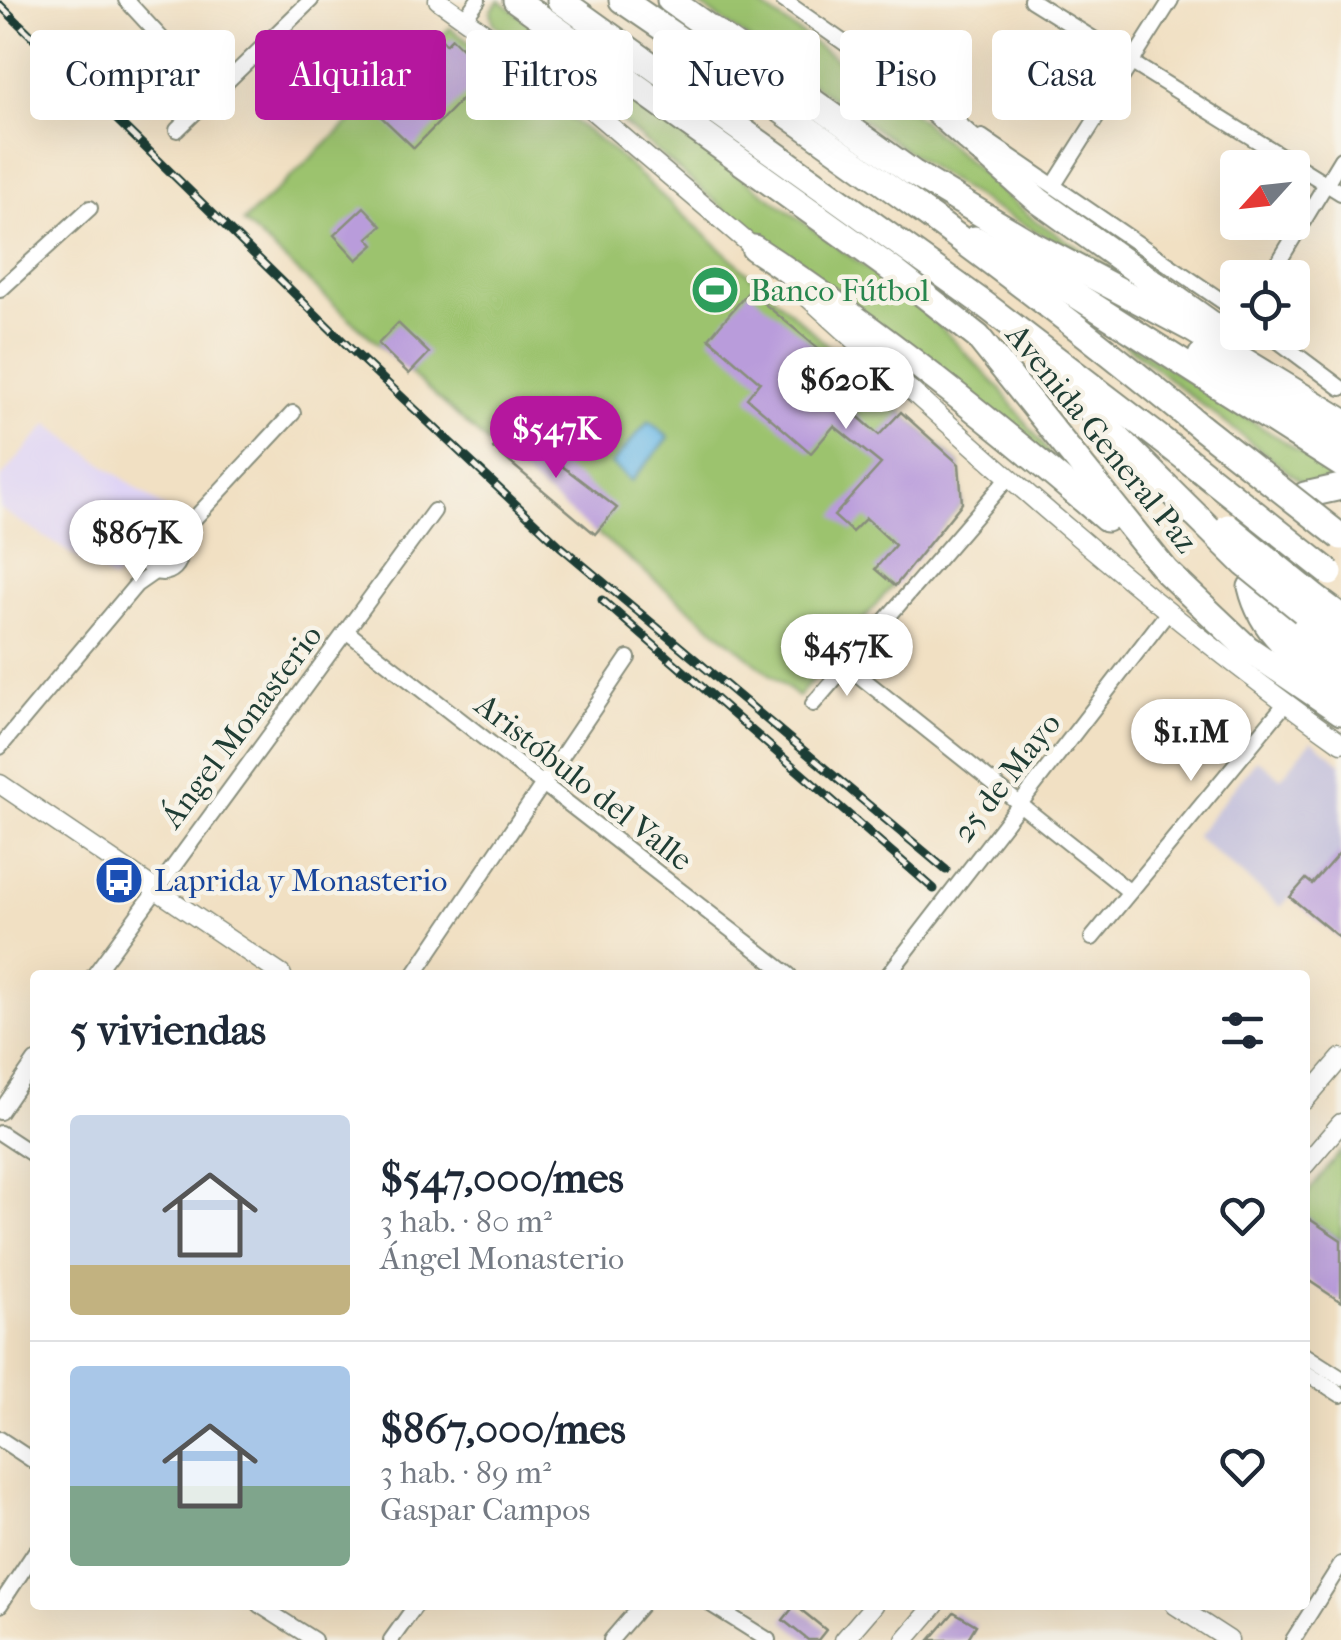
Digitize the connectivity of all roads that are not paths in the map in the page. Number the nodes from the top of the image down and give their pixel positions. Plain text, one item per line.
1 (126, 0) edge
2 (311, 0) edge
3 (438, 0) edge
4 (478, 0) edge
5 (560, 0) edge
6 (622, 0) edge
7 (670, 0) edge
8 (783, 0) edge
9 (1032, 0) edge
10 (1171, 0) edge
11 (520, 3) edge
12 (464, 19) junction
13 (154, 30) edge
14 (840, 40) edge
15 (1132, 63) junction
16 (235, 73) edge
17 (187, 120) edge
18 (947, 120) edge
19 (956, 120) edge
20 (177, 130) dead end
21 (1341, 159) edge
22 (1326, 184) junction
23 (1054, 185) junction
24 (1341, 192) edge
25 (90, 208) dead end
26 (918, 210) junction
27 (754, 248) junction
28 (1280, 260) edge
29 (1062, 286) junction
30 (0, 290) edge
31 (1220, 300) edge
32 (984, 304) junction
33 (1290, 350) edge
34 (1268, 374) junction
35 (1341, 388) edge
36 (292, 413) dead end
37 (1341, 420) edge
38 (1341, 443) edge
39 (1341, 464) edge
40 (1008, 478) junction
41 (1341, 487) edge
42 (1323, 502) tunnel mouth
43 (434, 511) dead end
44 (1341, 537) edge
45 (175, 539) junction
46 (1156, 561) junction
47 (151, 567) junction
48 (1335, 577) edge
49 (1251, 588) tunnel mouth
50 (1277, 604) dead end
51 (1308, 604) junction
52 (1168, 612) junction
53 (1341, 616) edge
54 (346, 631) junction
55 (1341, 638) edge
56 (628, 658) dead end
57 (1341, 663) edge
58 (846, 666) junction
59 (1341, 686) edge
60 (813, 704) dead end
61 (1285, 704) junction
62 (1341, 712) edge
63 (1341, 743) edge
64 (0, 747) edge
65 (0, 784) edge
66 (542, 786) junction
67 (1020, 804) junction
68 (154, 888) junction
69 (1130, 892) junction
70 (1092, 938) dead end
71 (97, 970) edge
72 (275, 970) edge
73 (417, 970) edge
74 (782, 970) edge
75 (892, 970) edge
76 (1341, 1058) edge
77 (30, 1068) edge
78 (1310, 1094) edge
79 (0, 1112) edge
80 (1341, 1122) edge
81 (0, 1133) edge
82 (30, 1153) edge
83 (1310, 1159) edge
84 (1310, 1358) edge
85 (1310, 1375) edge
86 (1341, 1378) edge
87 (1341, 1396) edge
88 (0, 1439) edge
89 (30, 1459) edge
90 (30, 1560) edge
91 (1341, 1564) edge
92 (0, 1605) edge
93 (266, 1610) edge
94 (413, 1610) edge
95 (637, 1610) edge
96 (720, 1610) edge
97 (870, 1610) edge
98 (931, 1610) edge
99 (1183, 1610) edge
100 (314, 1640) edge
101 (392, 1640) edge
102 (611, 1640) edge
103 (768, 1640) edge
104 (844, 1640) edge
105 (905, 1640) edge
106 (1228, 1640) edge
107 (1292, 1640) edge

1 - 13 street
2 - 16 street
3 - 12 street
4 - 12 street
5 - 32 highway, Avenida General Paz
6 - 26 highway, Avenida General Paz
7 - 34 highway
8 - 14 street
9 - 15 street
10 - 15 street
11 - 46 highway, Avenida General Paz
12 - 27 street
15 - 22 street
15 - 23 street
17 - 20 street
18 - 34 highway
19 - 23 street
21 - 22 street
22 - 24 street
22 - 28 street
23 - 31 street
25 - 30 street
26 - 29 highway
26 - 44 highway, Avenida General Paz, bridge
27 - 40 street
27 - 46 highway
29 - 38 highway
29 - 39 highway
32 - 48 highway, Avenida General Paz, bridge
32 - 51 highway, bridge
33 - 35 street
34 - 37 highway
36 - 45 street
40 - 52 street
40 - 58 street
41 - 42 highway
43 - 54 street, Ángel Monasterio
45 - 47 street
45 - 47 street
46 - 62 highway, Avenida General Paz
47 - 64 street
49 - 59 highway
50 - 57 highway
51 - 53 highway
51 - 55 highway
52 - 61 street
52 - 67 street, 25 de Mayo
54 - 66 street, Aristóbulo del Valle
54 - 68 street, Ángel Monasterio
56 - 66 street
58 - 60 street
58 - 67 street
61 - 63 street
61 - 69 street
65 - 68 street
66 - 73 street
66 - 74 street, Aristóbulo del Valle
67 - 69 street
67 - 75 street, 25 de Mayo
68 - 71 street, Ángel Monasterio
68 - 72 street
69 - 70 street
76 - 78 street
77 - 79 street
80 - 83 street
81 - 82 street
84 - 86 street
85 - 87 street
88 - 89 street
90 - 92 street
91 - 107 street
93 - 100 street
94 - 101 street
95 - 102 street
96 - 103 street
97 - 104 street
98 - 105 street
99 - 106 street

